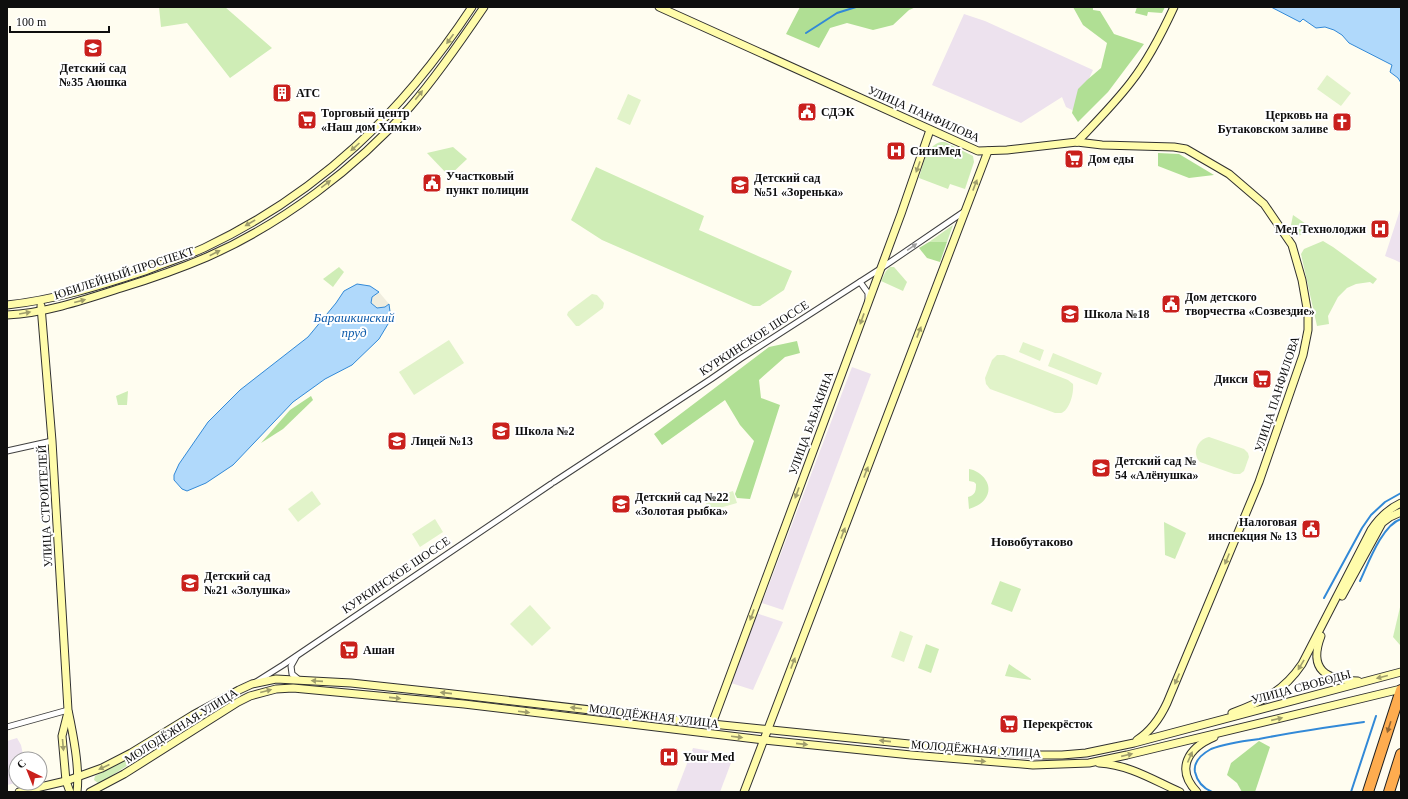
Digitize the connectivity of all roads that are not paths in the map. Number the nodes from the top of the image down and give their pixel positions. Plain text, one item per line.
1 (472, 7) edge
2 (484, 7) edge
3 (659, 7) edge
4 (1174, 7) edge
5 (930, 130) junction
6 (1077, 142) junction
7 (988, 151) junction
8 (966, 210) junction
9 (880, 269) junction
10 (860, 282) junction
11 (41, 300) junction
12 (868, 302) junction
13 (7, 305) edge
14 (42, 310) junction
15 (7, 316) edge
16 (52, 441) junction
17 (7, 450) edge
18 (1401, 503) edge
19 (1401, 512) edge
20 (296, 656) junction
21 (1401, 672) edge
22 (298, 680) junction
23 (1364, 682) junction
24 (252, 684) junction
25 (1401, 690) edge
26 (68, 710) junction
27 (712, 724) junction
28 (1207, 724) junction
29 (7, 727) edge
30 (1239, 728) junction
31 (768, 730) junction
32 (764, 740) junction
33 (1134, 743) junction
34 (1401, 754) edge
35 (1089, 762) junction
36 (78, 777) junction
37 (66, 781) junction
38 (19, 792) edge
39 (70, 792) edge
40 (77, 792) edge
41 (90, 792) edge
42 (744, 792) edge
43 (1180, 792) edge
44 (1198, 792) edge
45 (1368, 792) edge
46 (1389, 792) edge

1 -> 11 main road, ЮБИЛЕЙНЫЙ ПРОСПЕКТ
14 -> 2 main road, ЮБИЛЕЙНЫЙ ПРОСПЕКТ
3 - 5 main road, УЛИЦА ПАНФИЛОВА
4 - 6 main road
5 - 7 main road, УЛИЦА ПАНФИЛОВА
5 -> 9 main road, УЛИЦА БАБАКИНА
6 - 7 main road, УЛИЦА ПАНФИЛОВА
6 -> 33 main road, УЛИЦА ПАНФИЛОВА
8 -> 7 main road
9 -> 8 street, КУРКИНСКОЕ ШОССЕ
31 -> 8 main road
9 - 10 street, КУРКИНСКОЕ ШОССЕ
9 - 12 main road, УЛИЦА БАБАКИНА
10 - 12 street
10 - 20 street, КУРКИНСКОЕ ШОССЕ
11 - 13 main road, ЮБИЛЕЙНЫЙ ПРОСПЕКТ
11 - 14 main road, УЛИЦА СТРОИТЕЛЕЙ
12 -> 27 main road, УЛИЦА БАБАКИНА
15 -> 14 main road, ЮБИЛЕЙНЫЙ ПРОСПЕКТ
14 - 16 main road, УЛИЦА СТРОИТЕЛЕЙ
16 - 17 street
16 - 26 main road, УЛИЦА СТРОИТЕЛЕЙ
18 -> 28 main road
19 - 23 main road
20 - 22 street
20 - 24 street, КУРКИНСКОЕ ШОССЕ
21 -> 23 main road, УЛИЦА СВОБОДЫ
22 - 24 main road, МОЛОДЁЖНАЯ УЛИЦА
27 -> 22 main road, МОЛОДЁЖНАЯ УЛИЦА
23 - 28 main road, УЛИЦА СВОБОДЫ
24 -> 36 main road, МОЛОДЁЖНАЯ УЛИЦА
30 -> 25 main road, УЛИЦА СВОБОДЫ
25 -> 45 highway
26 - 29 street
26 - 36 main road, УЛИЦА СТРОИТЕЛЕЙ
26 -> 37 main road, УЛИЦА СТРОИТЕЛЕЙ
27 - 31 main road, МОЛОДЁЖНАЯ УЛИЦА
28 - 33 main road, МОЛОДЁЖНАЯ УЛИЦА
35 -> 30 main road, МОЛОДЁЖНАЯ УЛИЦА
44 -> 30 main road
31 - 32 main road
33 -> 31 main road, МОЛОДЁЖНАЯ УЛИЦА
32 -> 35 main road, МОЛОДЁЖНАЯ УЛИЦА
41 -> 32 main road, МОЛОДЁЖНАЯ УЛИЦА
32 - 42 main road
34 - 46 highway
35 - 43 main road
36 - 37 main road, МОЛОДЁЖНАЯ УЛИЦА
36 - 40 main road, УЛИЦА СТРОИТЕЛЕЙ
37 - 38 main road, МОЛОДЁЖНАЯ УЛИЦА
37 - 39 main road, УЛИЦА СТРОИТЕЛЕЙ

